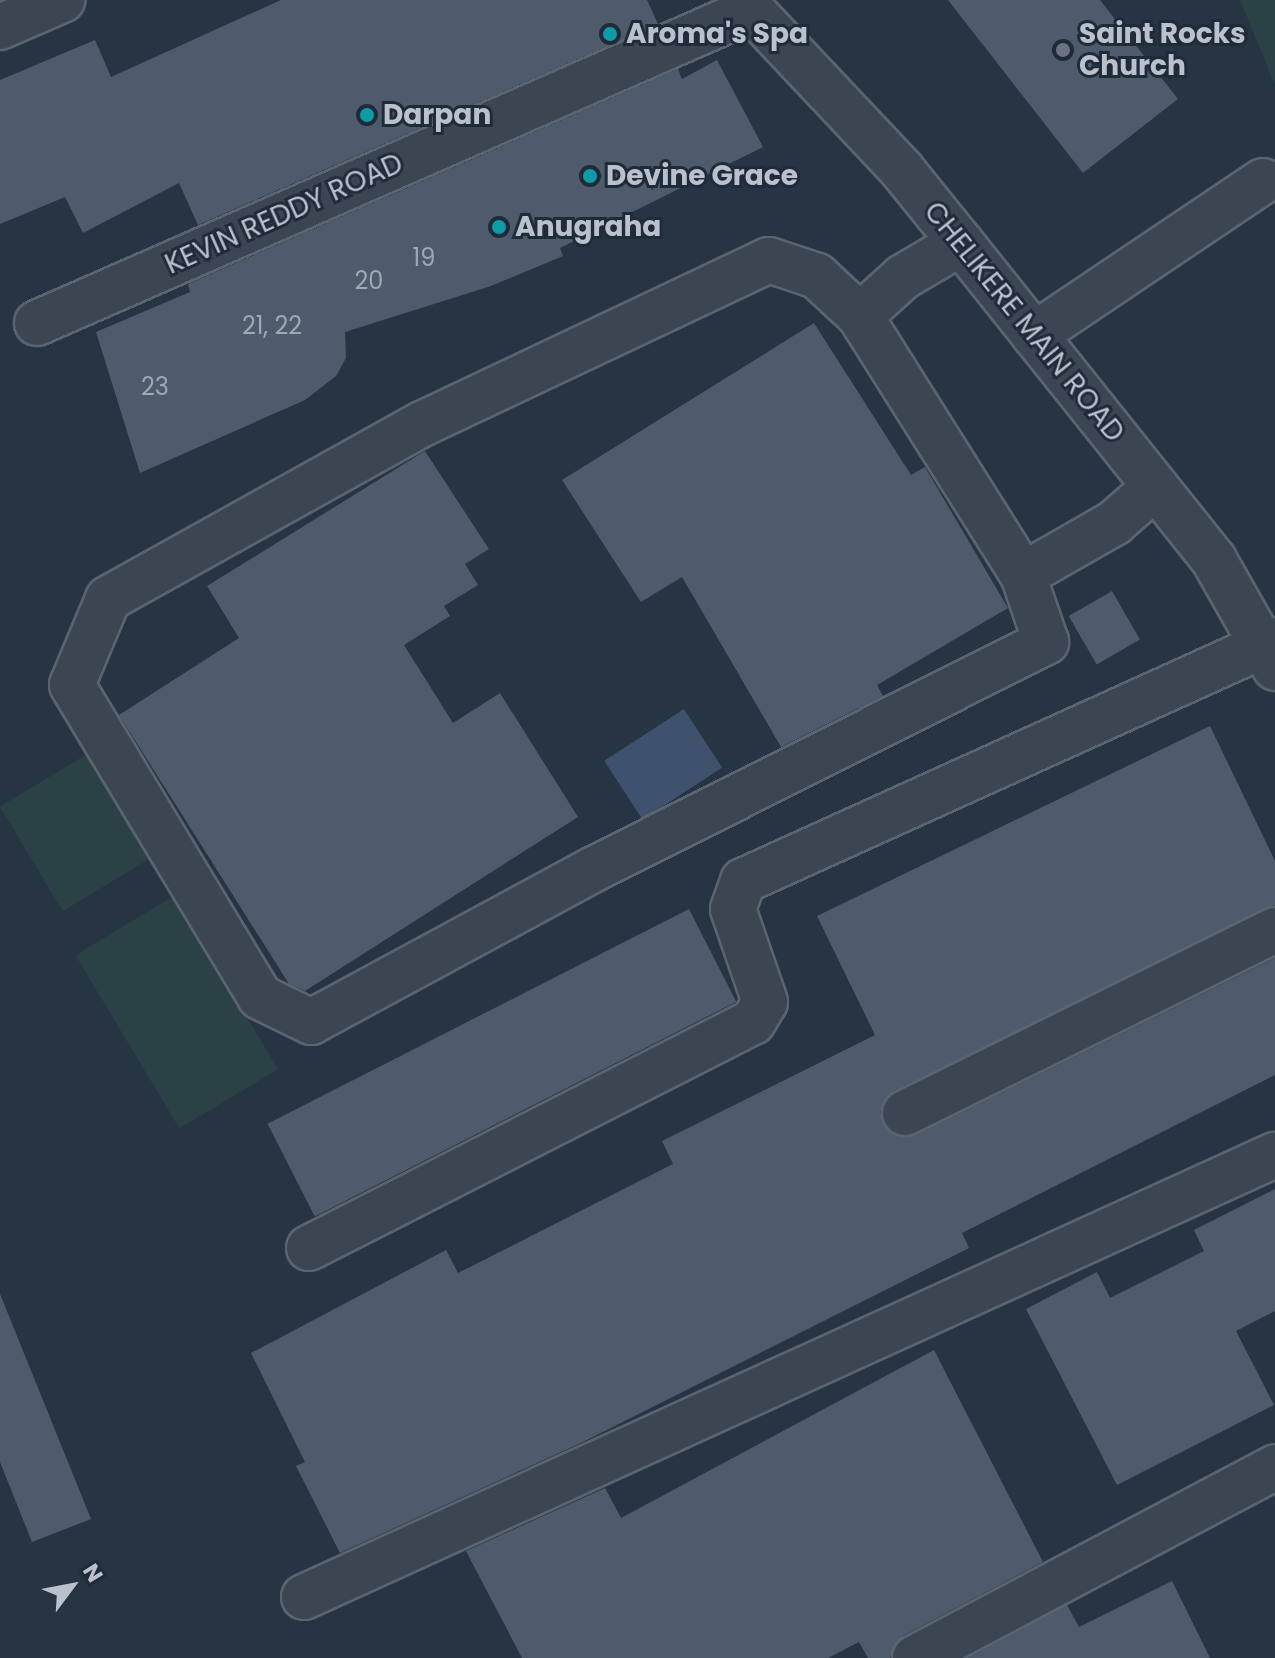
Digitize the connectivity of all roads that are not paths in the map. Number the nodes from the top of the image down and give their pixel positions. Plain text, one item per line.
1 (62, 0) edge
2 (747, 5) edge
3 (0, 27) edge
4 (1263, 181) dead end
5 (961, 243) junction
6 (860, 316) junction
7 (37, 323) dead end
8 (1034, 335) junction
9 (1155, 487) junction
10 (1023, 575) junction
11 (1272, 651) edge
12 (1275, 930) edge
13 (905, 1113) dead end
14 (1275, 1155) edge
15 (309, 1248) dead end
16 (1275, 1467) edge
17 (304, 1597) dead end
18 (915, 1658) edge

1 - 3 street
2 - 5 street, CHELIKERE MAIN ROAD
2 - 7 street, KEVIN REDDY ROAD
4 - 8 street
5 - 6 street
5 - 8 street, CHELIKERE MAIN ROAD
6 - 10 street
6 - 10 street
8 - 9 street, CHELIKERE MAIN ROAD
9 - 10 street
9 - 11 street, CHELIKERE MAIN ROAD
11 - 15 street
12 - 13 street
14 - 17 street
16 - 18 street

